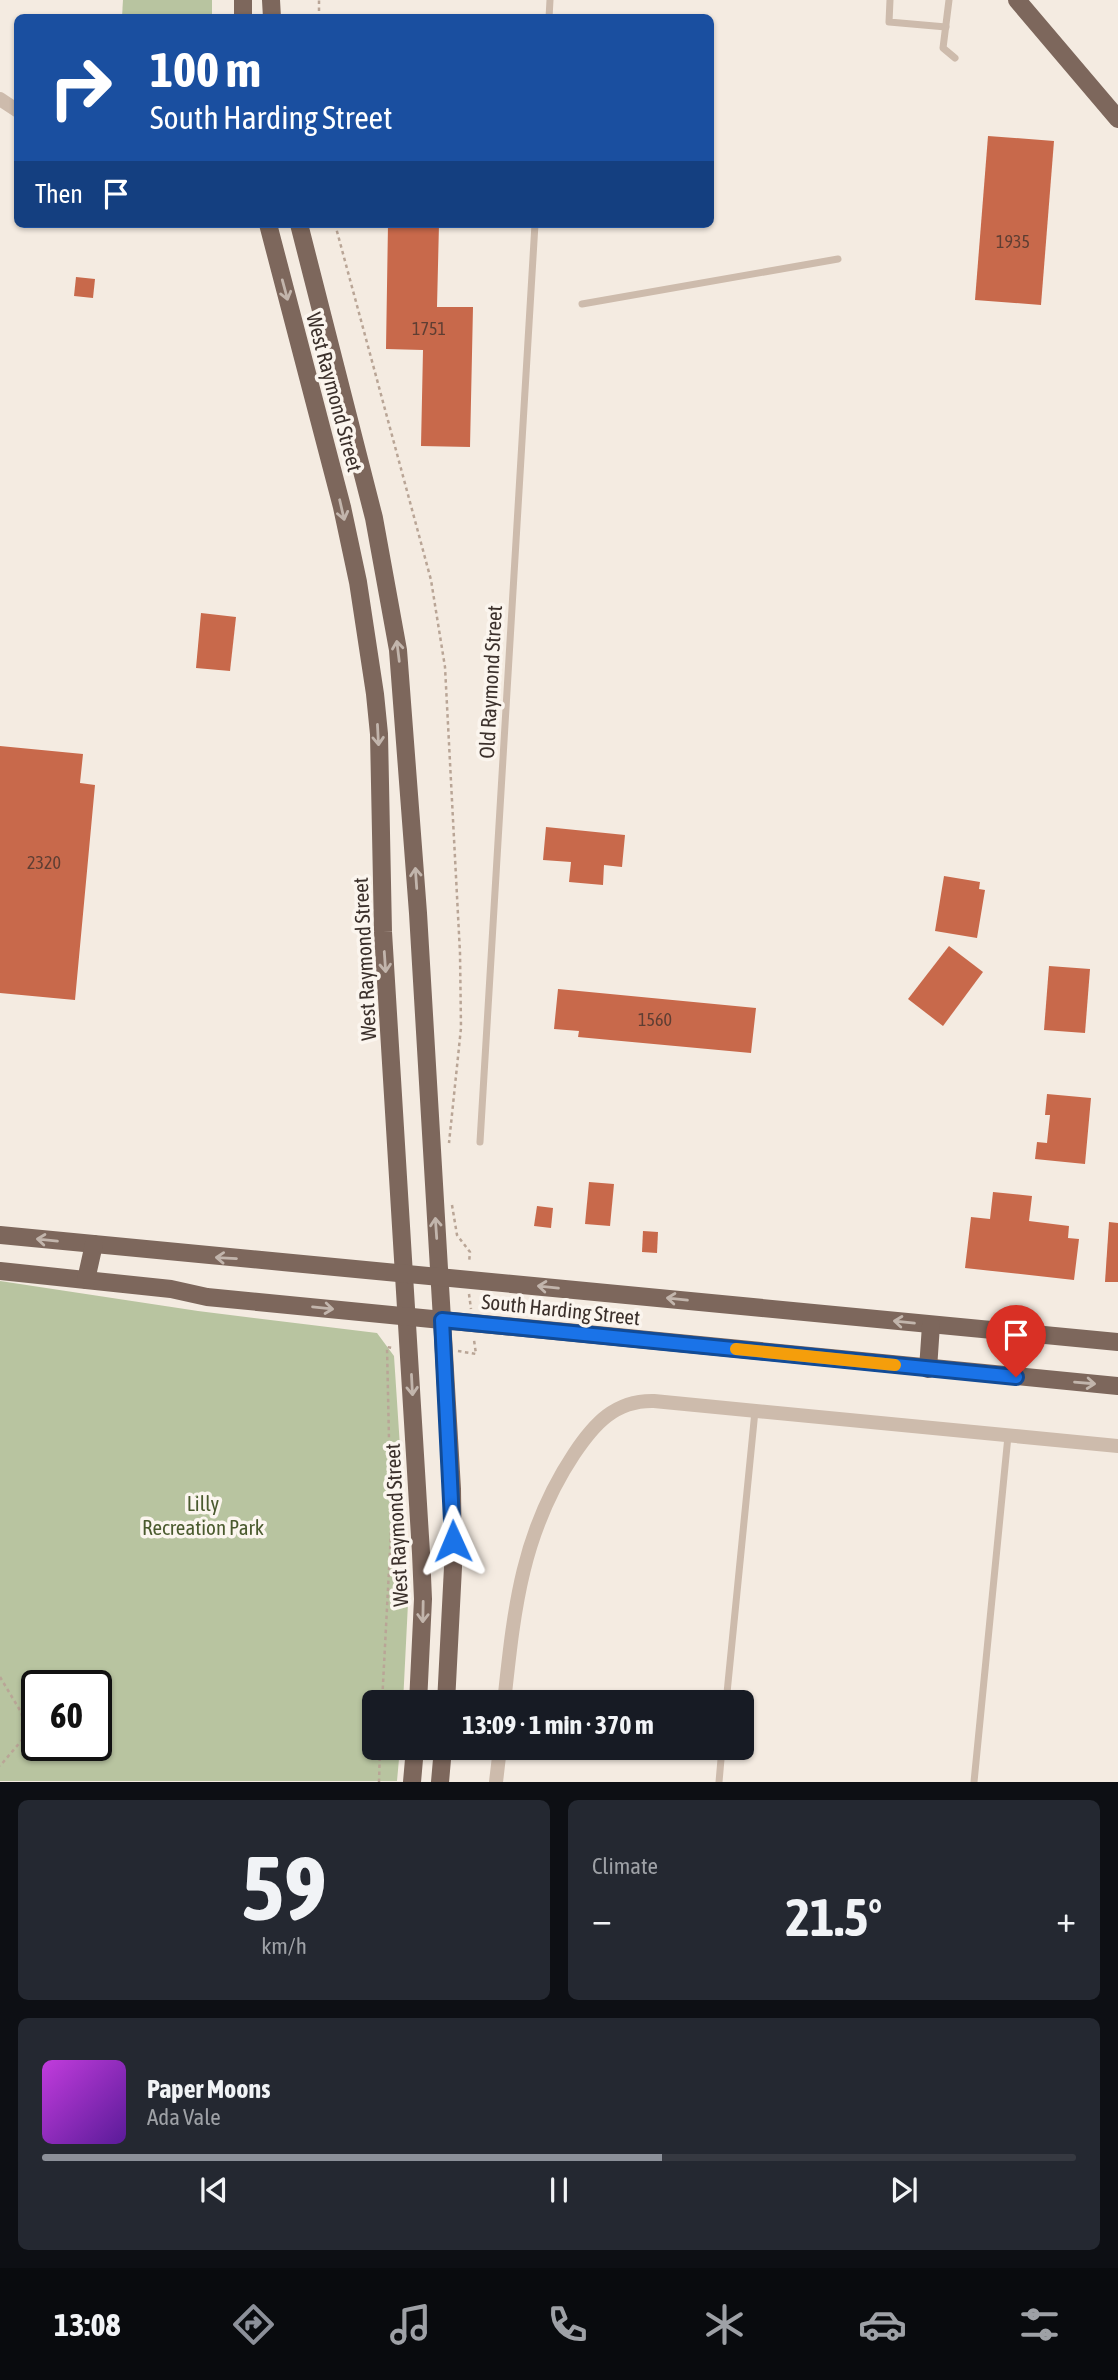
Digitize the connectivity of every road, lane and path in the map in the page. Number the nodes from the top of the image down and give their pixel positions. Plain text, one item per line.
1 (890, 0) edge
2 (949, 0) edge
3 (1017, 0) edge
4 (946, 27) junction
5 (955, 58) dead end
6 (1118, 119) edge
7 (269, 228) edge
8 (300, 228) edge
9 (535, 228) edge
10 (838, 259) dead end
11 (582, 304) dead end
12 (480, 1142) dead end
13 (0, 1235) edge
14 (94, 1244) junction
15 (0, 1271) edge
16 (405, 1272) junction
17 (440, 1276) junction
18 (86, 1280) junction
19 (407, 1317) junction
20 (442, 1320) junction
21 (931, 1325) junction
22 (1118, 1342) edge
23 (928, 1369) junction
24 (1118, 1386) edge
25 (755, 1411) junction
26 (1009, 1436) junction
27 (1118, 1446) edge
28 (0, 1677) edge
29 (419, 1690) edge
30 (447, 1690) edge
31 (505, 1690) edge
32 (727, 1690) edge
33 (380, 1760) edge
34 (414, 1760) edge
35 (442, 1760) edge
36 (499, 1760) edge
37 (721, 1760) edge
38 (0, 1766) edge
39 (379, 1782) edge
40 (412, 1782) edge
41 (440, 1782) edge
42 (496, 1782) edge
43 (719, 1782) edge
44 (974, 1782) edge

1 - 4 lane
2 - 4 lane
3 - 6 main road
4 - 5 lane
7 -> 16 main road, West Raymond Street
17 -> 8 main road, West Raymond Street
9 - 12 lane, Old Raymond Street
10 - 11 lane
14 -> 13 main road, South Harding Street
16 -> 14 main road, South Harding Street
14 - 18 main road
15 - 18 main road, South Harding Street
16 - 17 main road, South Harding Street
16 - 19 main road, West Raymond Street
17 - 20 main road, West Raymond Street
21 -> 17 main road, South Harding Street
18 -> 19 main road, South Harding Street
19 - 20 main road, South Harding Street
19 -> 29 main road, West Raymond Street
20 - 23 main road, South Harding Street
20 - 30 main road, West Raymond Street
21 - 22 main road, South Harding Street
21 - 23 main road
23 -> 24 main road, South Harding Street
25 - 26 street
25 - 31 street
25 - 32 lane
26 - 27 street
26 - 44 lane
28 - 38 path
33 - 39 path
34 - 40 main road
35 - 41 main road
36 - 42 street
37 - 43 lane

